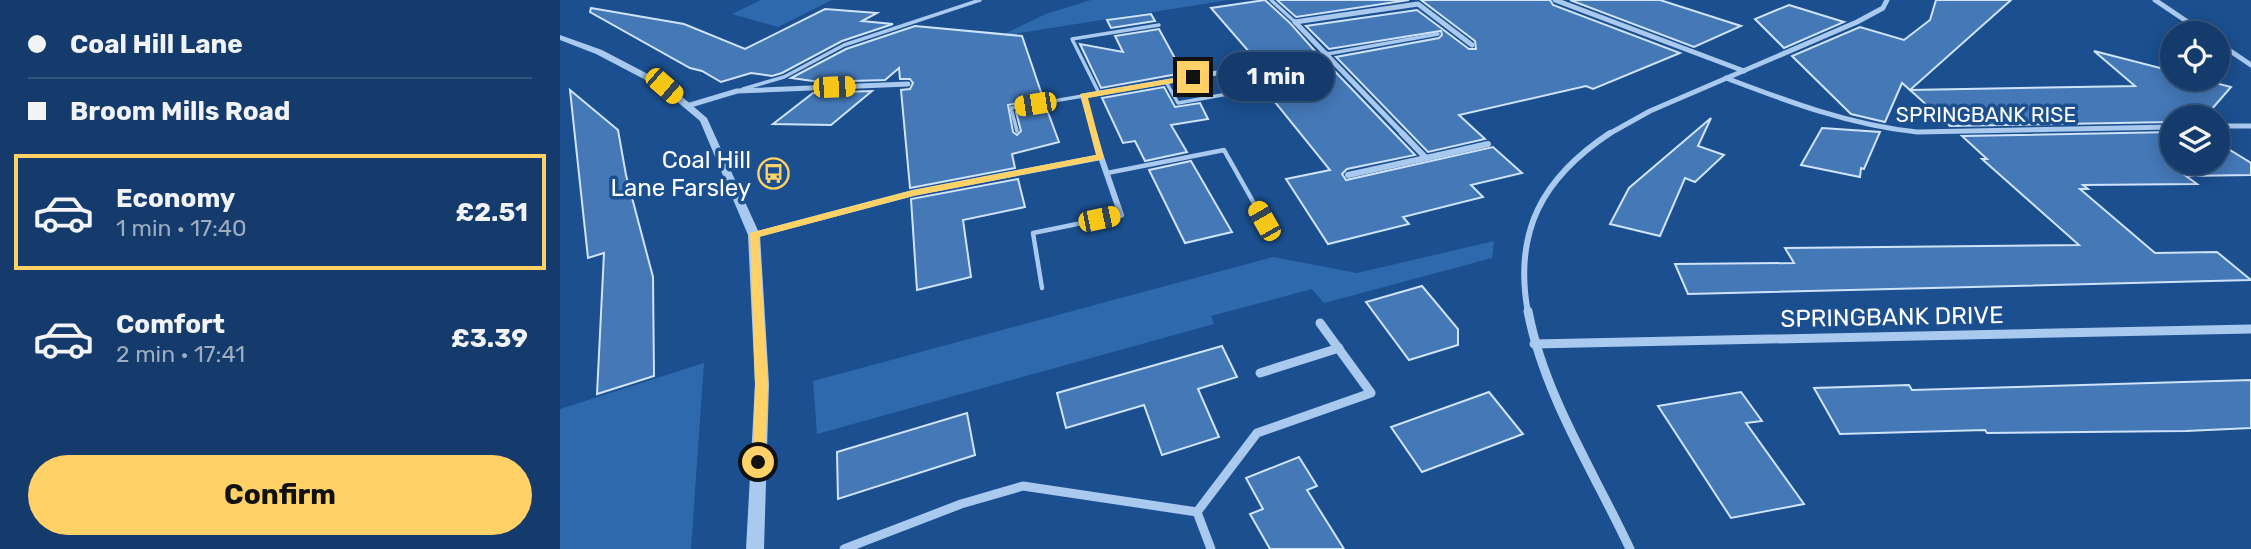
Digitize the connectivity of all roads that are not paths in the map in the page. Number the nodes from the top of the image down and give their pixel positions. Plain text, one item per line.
1 (979, 0) edge
2 (1271, 0) edge
3 (1555, 0) edge
4 (1887, 0) edge
5 (2155, 0) edge
6 (2186, 21) edge
7 (1295, 22) junction
8 (1159, 25) dead end
9 (1438, 34) dead end
10 (560, 37) edge
11 (1472, 45) dead end
12 (2230, 51) edge
13 (1327, 54) junction
14 (2251, 65) edge
15 (1744, 71) junction
16 (1726, 78) junction
17 (1166, 82) junction
18 (908, 84) dead end
19 (737, 91) junction
20 (1099, 93) junction
21 (1233, 93) dead end
22 (1083, 96) junction
23 (687, 106) junction
24 (2251, 126) edge
25 (2160, 127) edge
26 (2230, 127) edge
27 (1017, 131) dead end
28 (1488, 144) dead end
29 (1101, 157) junction
30 (1426, 158) junction
31 (1107, 173) junction
32 (1348, 175) dead end
33 (1121, 215) joint
34 (1264, 221) dead end
35 (754, 235) junction
36 (1042, 288) dead end
37 (1320, 323) dead end
38 (2251, 329) edge
39 (1534, 344) junction
40 (1339, 348) junction
41 (1260, 373) dead end
42 (1197, 512) junction
43 (755, 549) edge
44 (844, 549) edge
45 (1212, 549) edge
46 (1630, 549) edge

1 - 19 lane
2 - 7 lane
3 - 15 street
4 - 15 street
5 - 6 street
7 - 11 street
7 - 13 street
8 - 20 lane
9 - 13 lane
10 - 23 street
12 - 14 street
13 - 17 street
13 - 30 street
15 - 16 street
16 - 25 street, SPRINGBANK RISE
16 - 39 street
17 - 20 street
17 - 21 lane
18 - 19 street
19 - 23 street
20 - 22 street
22 - 27 lane
22 - 29 street
23 - 35 street
24 - 26 street
28 - 30 street
29 - 31 street
29 - 35 street
30 - 32 street
31 - 33 street
31 - 34 lane
33 - 36 lane
35 - 43 street
37 - 40 street
38 - 39 street, SPRINGBANK DRIVE
39 - 46 street
40 - 41 street
40 - 42 street
42 - 44 street
42 - 45 street

